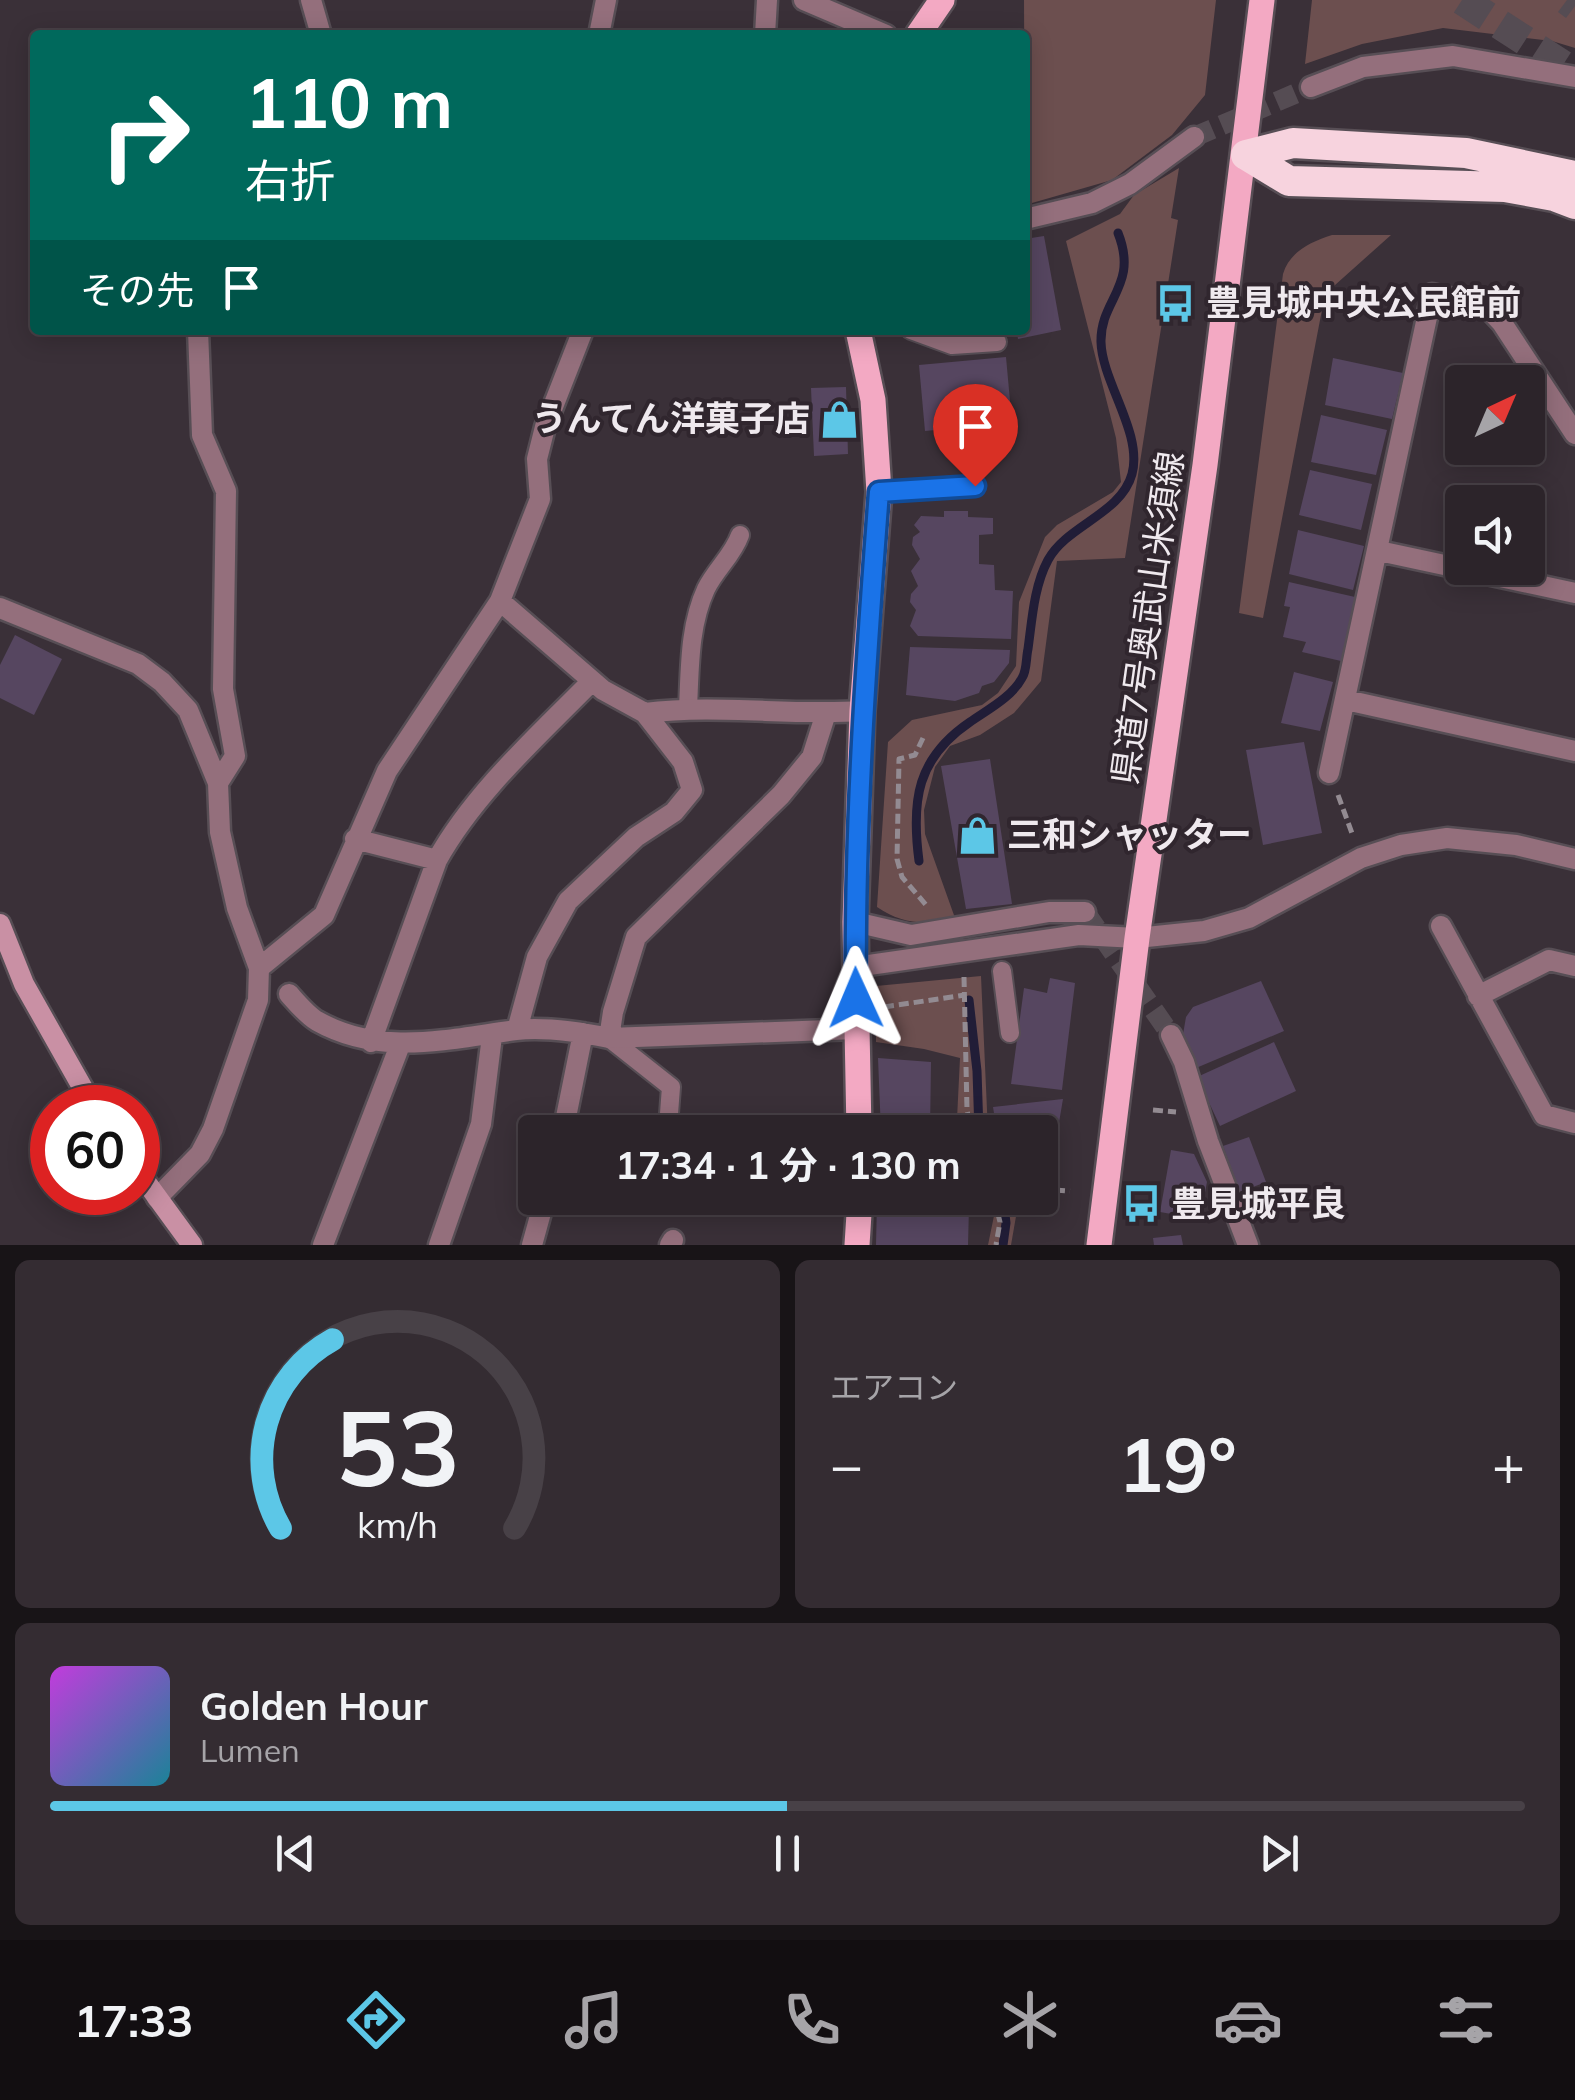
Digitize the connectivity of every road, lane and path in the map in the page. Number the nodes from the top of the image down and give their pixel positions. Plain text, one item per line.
1 (311, 0) edge
2 (606, 0) edge
3 (767, 0) edge
4 (804, 0) edge
5 (942, 0) edge
6 (1262, 0) edge
7 (320, 30) edge
8 (600, 30) edge
9 (766, 30) edge
10 (874, 30) edge
11 (921, 30) edge
12 (1575, 76) edge
13 (1311, 87) tunnel mouth
14 (1194, 137) tunnel mouth
15 (1246, 155) junction
16 (1575, 176) edge
17 (1575, 204) edge
18 (1030, 218) edge
19 (198, 335) edge
20 (581, 335) edge
21 (859, 335) edge
22 (923, 335) edge
23 (997, 342) dead end
24 (1575, 434) edge
25 (975, 486) dead end
26 (879, 492) junction
27 (740, 535) dead end
28 (1378, 551) junction
29 (1575, 593) edge
30 (500, 601) junction
31 (0, 608) edge
32 (592, 680) junction
33 (1346, 700) junction
34 (688, 708) junction
35 (862, 710) junction
36 (646, 712) junction
37 (826, 713) junction
38 (923, 738) dead end
39 (1575, 751) edge
40 (1329, 773) joint
41 (218, 782) junction
42 (355, 839) junction
43 (1354, 839) dead end
44 (1575, 859) edge
45 (437, 860) junction
46 (1085, 912) dead end
47 (934, 913) dead end
48 (854, 922) junction
49 (0, 924) edge
50 (1440, 926) dead end
51 (1137, 938) junction
52 (855, 966) junction
53 (1575, 966) edge
54 (259, 968) junction
55 (1002, 971) dead end
56 (964, 978) dead end
57 (289, 994) dead end
58 (964, 996) junction
59 (1478, 996) junction
60 (901, 1006) dead end
61 (517, 1030) junction
62 (856, 1030) junction
63 (583, 1032) junction
64 (1010, 1033) dead end
65 (1171, 1035) tunnel mouth
66 (492, 1036) junction
67 (609, 1038) junction
68 (372, 1042) junction
69 (400, 1045) junction
70 (81, 1085) edge
71 (566, 1115) edge
72 (669, 1115) edge
73 (858, 1115) edge
74 (970, 1115) edge
75 (1575, 1123) edge
76 (1058, 1190) edge
77 (1070, 1190) dead end
78 (160, 1195) edge
79 (160, 1202) edge
80 (540, 1215) edge
81 (859, 1215) edge
82 (998, 1215) edge
83 (192, 1245) edge
84 (322, 1245) edge
85 (440, 1245) edge
86 (532, 1245) edge
87 (857, 1245) edge
88 (996, 1245) edge
89 (1099, 1245) edge
90 (1248, 1245) edge

1 - 7 street
2 - 8 street
3 - 9 street
4 - 10 street
5 - 11 main road
6 - 15 main road, 県道7号奥武山米須線
12 - 13 street
14 - 18 street
15 - 16 highway
15 - 17 highway
15 - 51 main road, 県道7号奥武山米須線
19 - 41 street
20 - 30 street
21 - 26 main road
22 - 23 lane
24 - 28 street
25 - 26 lane
26 - 35 main road
27 - 34 lane
28 - 29 street
28 - 33 street
30 - 32 street
30 - 42 street
31 - 41 street
32 - 36 street
32 - 45 street
33 - 39 street
33 - 40 street
34 - 36 street
34 - 37 street
35 - 37 street
35 - 48 main road
36 - 61 street
37 - 67 street
38 - 47 path
40 - 43 path
41 - 54 street
42 - 45 street
42 - 54 street
44 - 51 street
45 - 68 street
46 - 48 street
48 - 52 main road
49 - 70 street
50 - 59 street
51 - 52 street
51 - 89 main road, 県道7号奥武山米須線
52 - 62 main road
53 - 59 street
54 - 78 street
55 - 64 lane
56 - 58 path
57 - 68 street
58 - 60 path
58 - 74 path
59 - 75 street
61 - 63 street
61 - 66 street
62 - 67 street
62 - 73 main road
63 - 67 street
63 - 71 street
65 - 90 street
66 - 69 street
66 - 85 street
67 - 72 lane
68 - 69 street
69 - 84 street
76 - 77 path
79 - 83 street
80 - 86 street
81 - 87 main road
82 - 88 path

